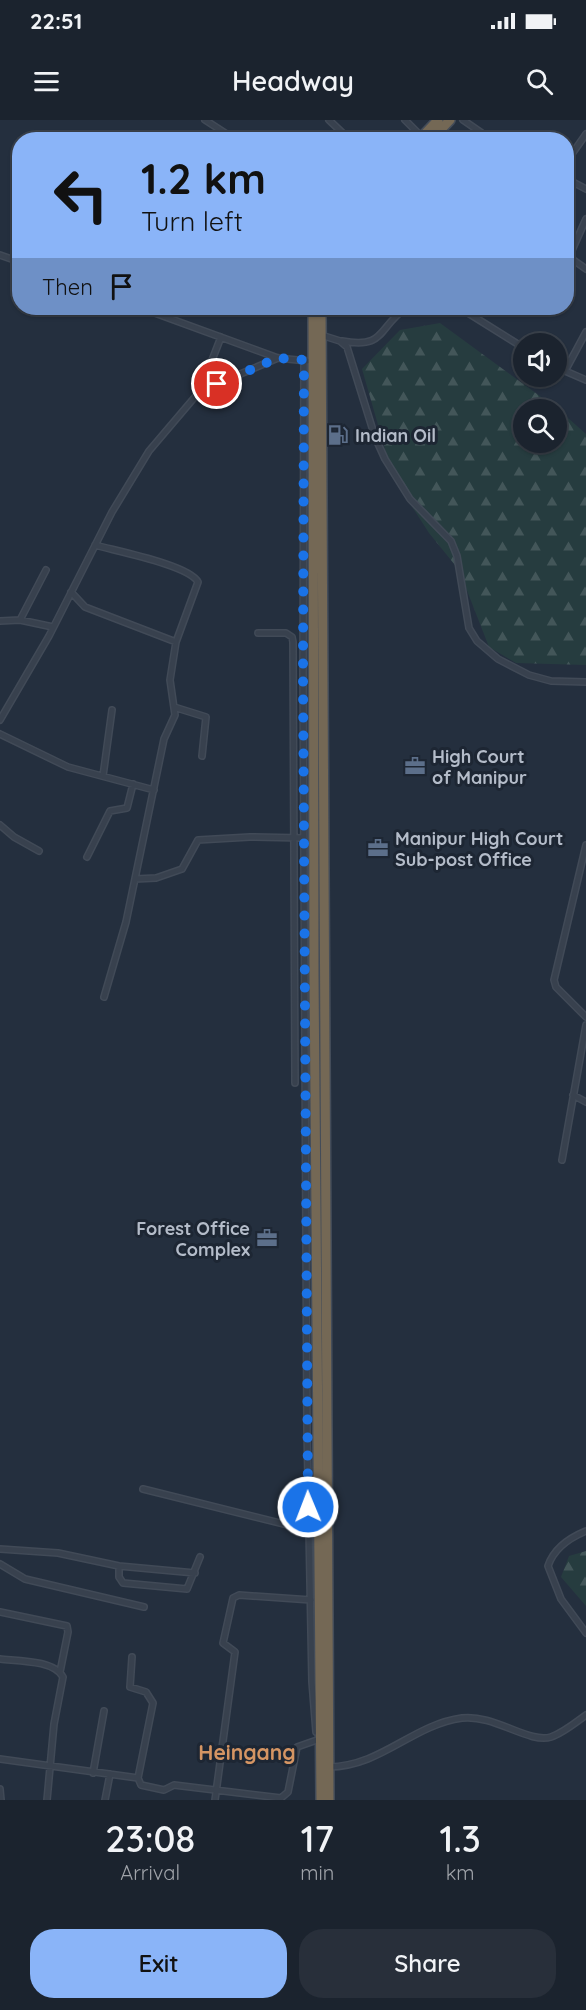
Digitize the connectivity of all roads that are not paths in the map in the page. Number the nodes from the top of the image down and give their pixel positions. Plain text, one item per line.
1 (205, 120) edge
2 (329, 120) edge
3 (405, 120) edge
4 (450, 120) edge
5 (463, 120) edge
6 (438, 123) edge
7 (224, 132) edge
8 (342, 132) edge
9 (417, 132) edge
10 (480, 132) edge
11 (586, 134) edge
12 (574, 150) edge
13 (586, 219) edge
14 (574, 246) edge
15 (160, 315) edge
16 (313, 315) edge
17 (321, 315) edge
18 (399, 315) edge
19 (471, 315) edge
20 (586, 332) edge
21 (321, 335) junction
22 (221, 337) junction
23 (340, 341) junction
24 (513, 341) edge
25 (278, 358) junction
26 (313, 361) junction
27 (567, 367) edge
28 (567, 372) edge
29 (586, 380) edge
30 (200, 391) junction
31 (95, 545) junction
32 (46, 570) dead end
33 (71, 592) junction
34 (20, 620) junction
35 (0, 621) edge
36 (54, 627) junction
37 (258, 633) dead end
38 (176, 642) junction
39 (586, 682) edge
40 (174, 707) junction
41 (112, 710) dead end
42 (0, 720) edge
43 (0, 734) edge
44 (202, 756) dead end
45 (103, 776) junction
46 (133, 784) junction
47 (154, 790) junction
48 (0, 825) edge
49 (293, 838) junction
50 (304, 838) junction
51 (586, 845) edge
52 (39, 851) dead end
53 (87, 857) dead end
54 (135, 879) junction
55 (104, 997) dead end
56 (586, 1017) edge
57 (586, 1025) edge
58 (295, 1083) dead end
59 (573, 1095) junction
60 (586, 1102) edge
61 (562, 1160) dead end
62 (143, 1489) dead end
63 (308, 1530) junction
64 (586, 1531) edge
65 (0, 1549) edge
66 (200, 1557) dead end
67 (0, 1564) edge
68 (119, 1566) junction
69 (195, 1573) junction
70 (310, 1600) junction
71 (144, 1606) dead end
72 (0, 1612) edge
73 (586, 1633) edge
74 (132, 1656) dead end
75 (0, 1659) edge
76 (60, 1671) junction
77 (104, 1711) dead end
78 (586, 1715) edge
79 (317, 1740) junction
80 (0, 1759) edge
81 (52, 1766) junction
82 (325, 1768) junction
83 (93, 1773) junction
84 (110, 1774) junction
85 (138, 1778) junction
86 (0, 1789) edge
87 (216, 1790) junction
88 (1, 1800) edge
89 (47, 1800) edge
90 (105, 1800) edge
91 (215, 1800) edge
92 (321, 1800) edge
93 (329, 1800) edge

1 - 7 street
2 - 8 street
3 - 9 street
4 - 6 highway
5 - 10 street
11 - 12 street
13 - 14 street
15 - 22 street
16 - 26 highway
17 - 21 highway
18 - 23 street
19 - 24 street
20 - 27 street
21 - 23 street
21 - 26 highway
22 - 25 street
22 - 30 street
23 - 39 street
25 - 26 street
25 - 30 street
26 - 50 street
26 - 82 highway
28 - 29 street
30 - 31 street
31 - 33 street
31 - 38 street
32 - 34 street
33 - 36 street
33 - 38 street
34 - 35 street
34 - 36 street
36 - 42 street
37 - 49 street
38 - 40 street
40 - 44 street
40 - 47 street
41 - 45 street
43 - 45 street
45 - 46 street
46 - 47 street
46 - 53 street
47 - 54 street
48 - 52 street
49 - 50 street
49 - 54 street
49 - 58 street
50 - 63 street
51 - 56 street
54 - 55 street
57 - 59 street
59 - 60 street
59 - 61 street
62 - 63 street
63 - 70 street
64 - 73 street
65 - 68 street
66 - 69 street
67 - 71 street
68 - 69 street
68 - 69 street
70 - 79 street
70 - 87 street
72 - 76 street
74 - 85 street
75 - 76 street
76 - 81 street
77 - 83 street
78 - 82 street
79 - 82 street
79 - 87 street
80 - 81 street
81 - 83 street
81 - 89 street
82 - 92 highway
82 - 93 highway
83 - 84 street
84 - 85 street
84 - 90 street
85 - 87 street
86 - 88 street
87 - 91 street

